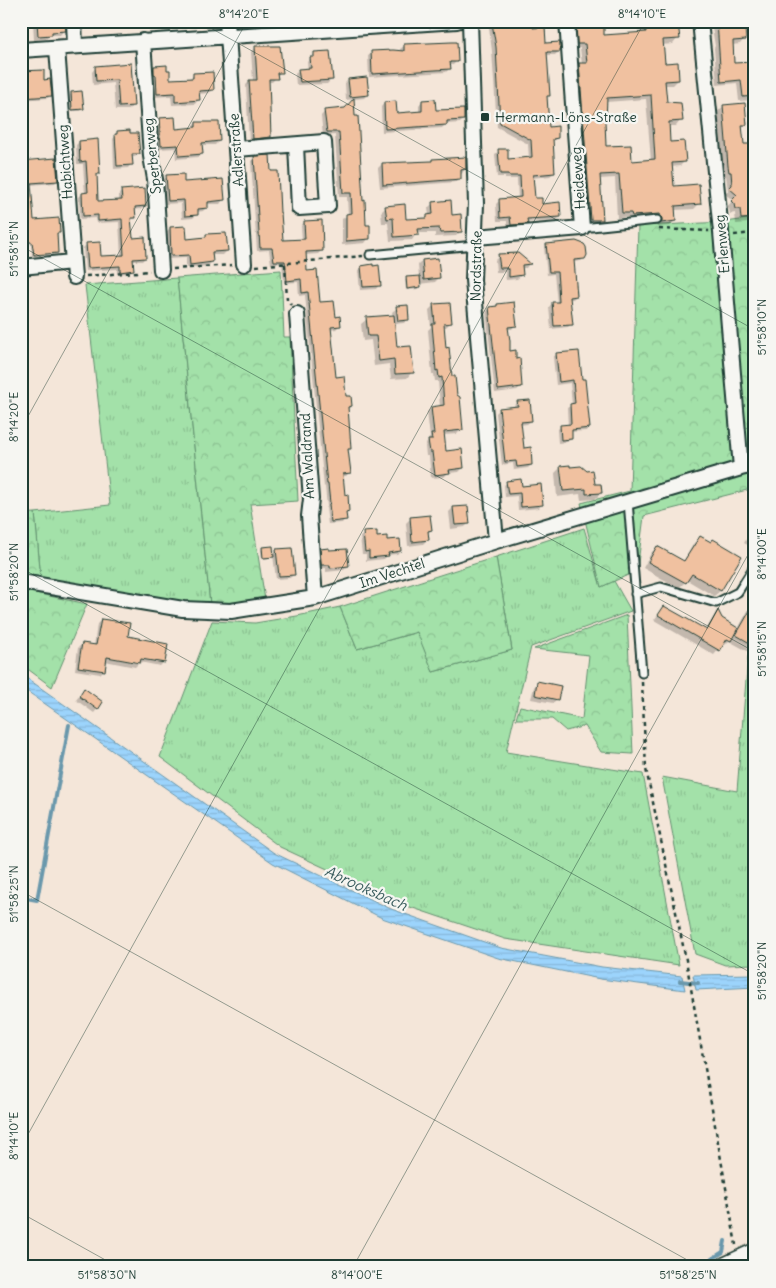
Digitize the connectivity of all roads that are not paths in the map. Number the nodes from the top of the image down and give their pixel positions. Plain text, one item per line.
1 (74, 21) edge
2 (457, 21) edge
3 (470, 21) edge
4 (567, 21) edge
5 (700, 21) edge
6 (227, 28) edge
7 (143, 41) junction
8 (75, 46) junction
9 (57, 48) junction
10 (21, 50) edge
11 (296, 144) junction
12 (236, 149) junction
13 (657, 220) dead end
14 (582, 228) junction
15 (476, 241) junction
16 (370, 255) road end
17 (72, 262) junction
18 (244, 264) road end
19 (21, 267) edge
20 (161, 270) road end
21 (74, 277) road end
22 (297, 314) road end
23 (748, 467) edge
24 (628, 501) junction
25 (496, 541) junction
26 (755, 565) edge
27 (21, 582) edge
28 (635, 594) junction
29 (315, 598) junction
30 (642, 673) road end

1 - 8 street
2 - 6 street
3 - 15 street, Nordstraße
4 - 14 street, Heideweg
5 - 23 street, Erlenweg
6 - 7 street
6 - 12 street, Adlerstraße
7 - 8 street
7 - 20 street, Sperberweg
8 - 9 street
9 - 10 street
9 - 17 street, Habichtweg
11 - 11 street
11 - 12 street
12 - 18 street, Adlerstraße
13 - 14 lane
14 - 15 street, Heideweg
15 - 16 lane
15 - 25 street, Nordstraße
17 - 19 street
17 - 21 street, Habichtweg
22 - 29 street, Am Waldrand
23 - 24 street, Im Vechtel
24 - 25 street, Im Vechtel
24 - 28 lane
25 - 29 street, Im Vechtel
26 - 28 lane
27 - 29 street, Im Vechtel
28 - 30 lane

